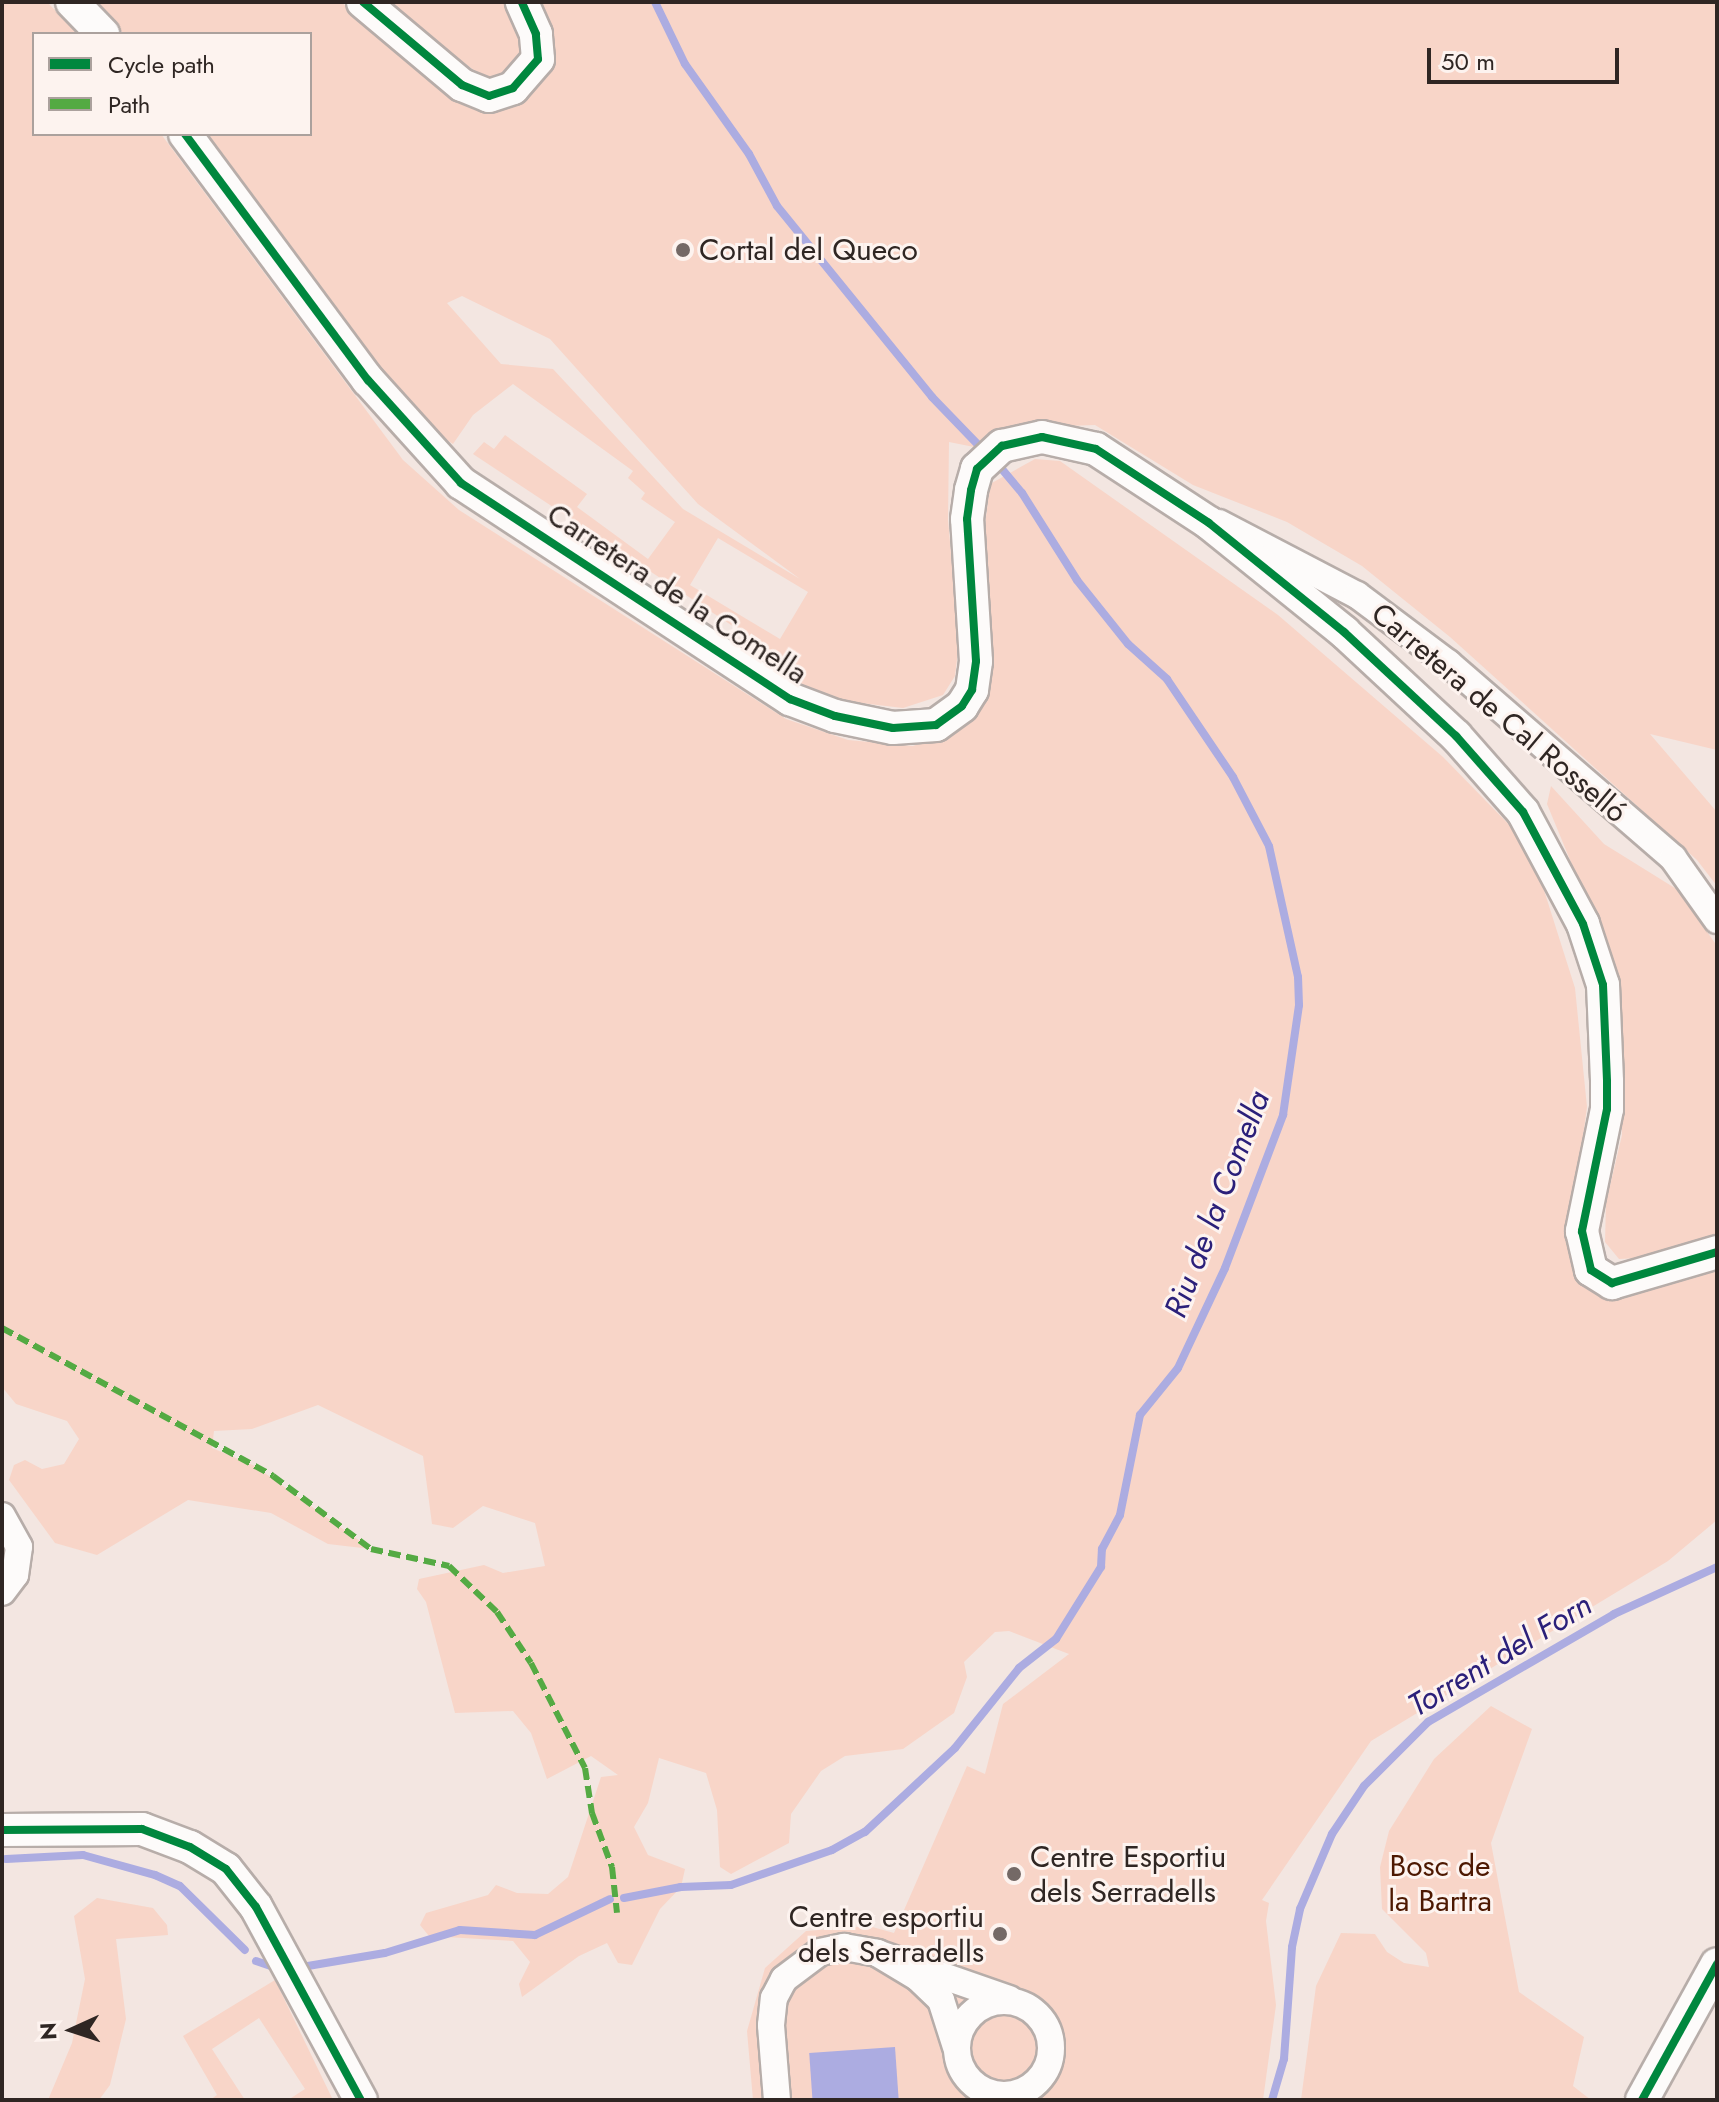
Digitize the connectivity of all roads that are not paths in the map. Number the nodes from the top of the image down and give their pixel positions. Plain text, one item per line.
1 (72, 2) edge
2 (363, 2) edge
3 (522, 2) edge
4 (101, 32) edge
5 (186, 136) edge
6 (1209, 523) junction
7 (1717, 920) edge
8 (1717, 1252) edge
9 (2, 1516) edge
10 (2, 1592) edge
11 (2, 1830) edge
12 (877, 1953) junction
13 (1717, 1964) edge
14 (1016, 2002) junction
15 (957, 2055) junction
16 (361, 2100) edge
17 (777, 2100) edge
18 (1642, 2100) edge

1 - 4 main road
2 - 3 main road
5 - 6 main road, Carretera de la Comella
6 - 7 street, Carretera de Cal Rosselló
6 - 8 main road, Carretera de la Comella
9 - 10 street
11 - 16 main road
12 - 14 street
12 - 15 street
12 - 17 street
13 - 18 main road
14 - 15 street
14 - 15 street

